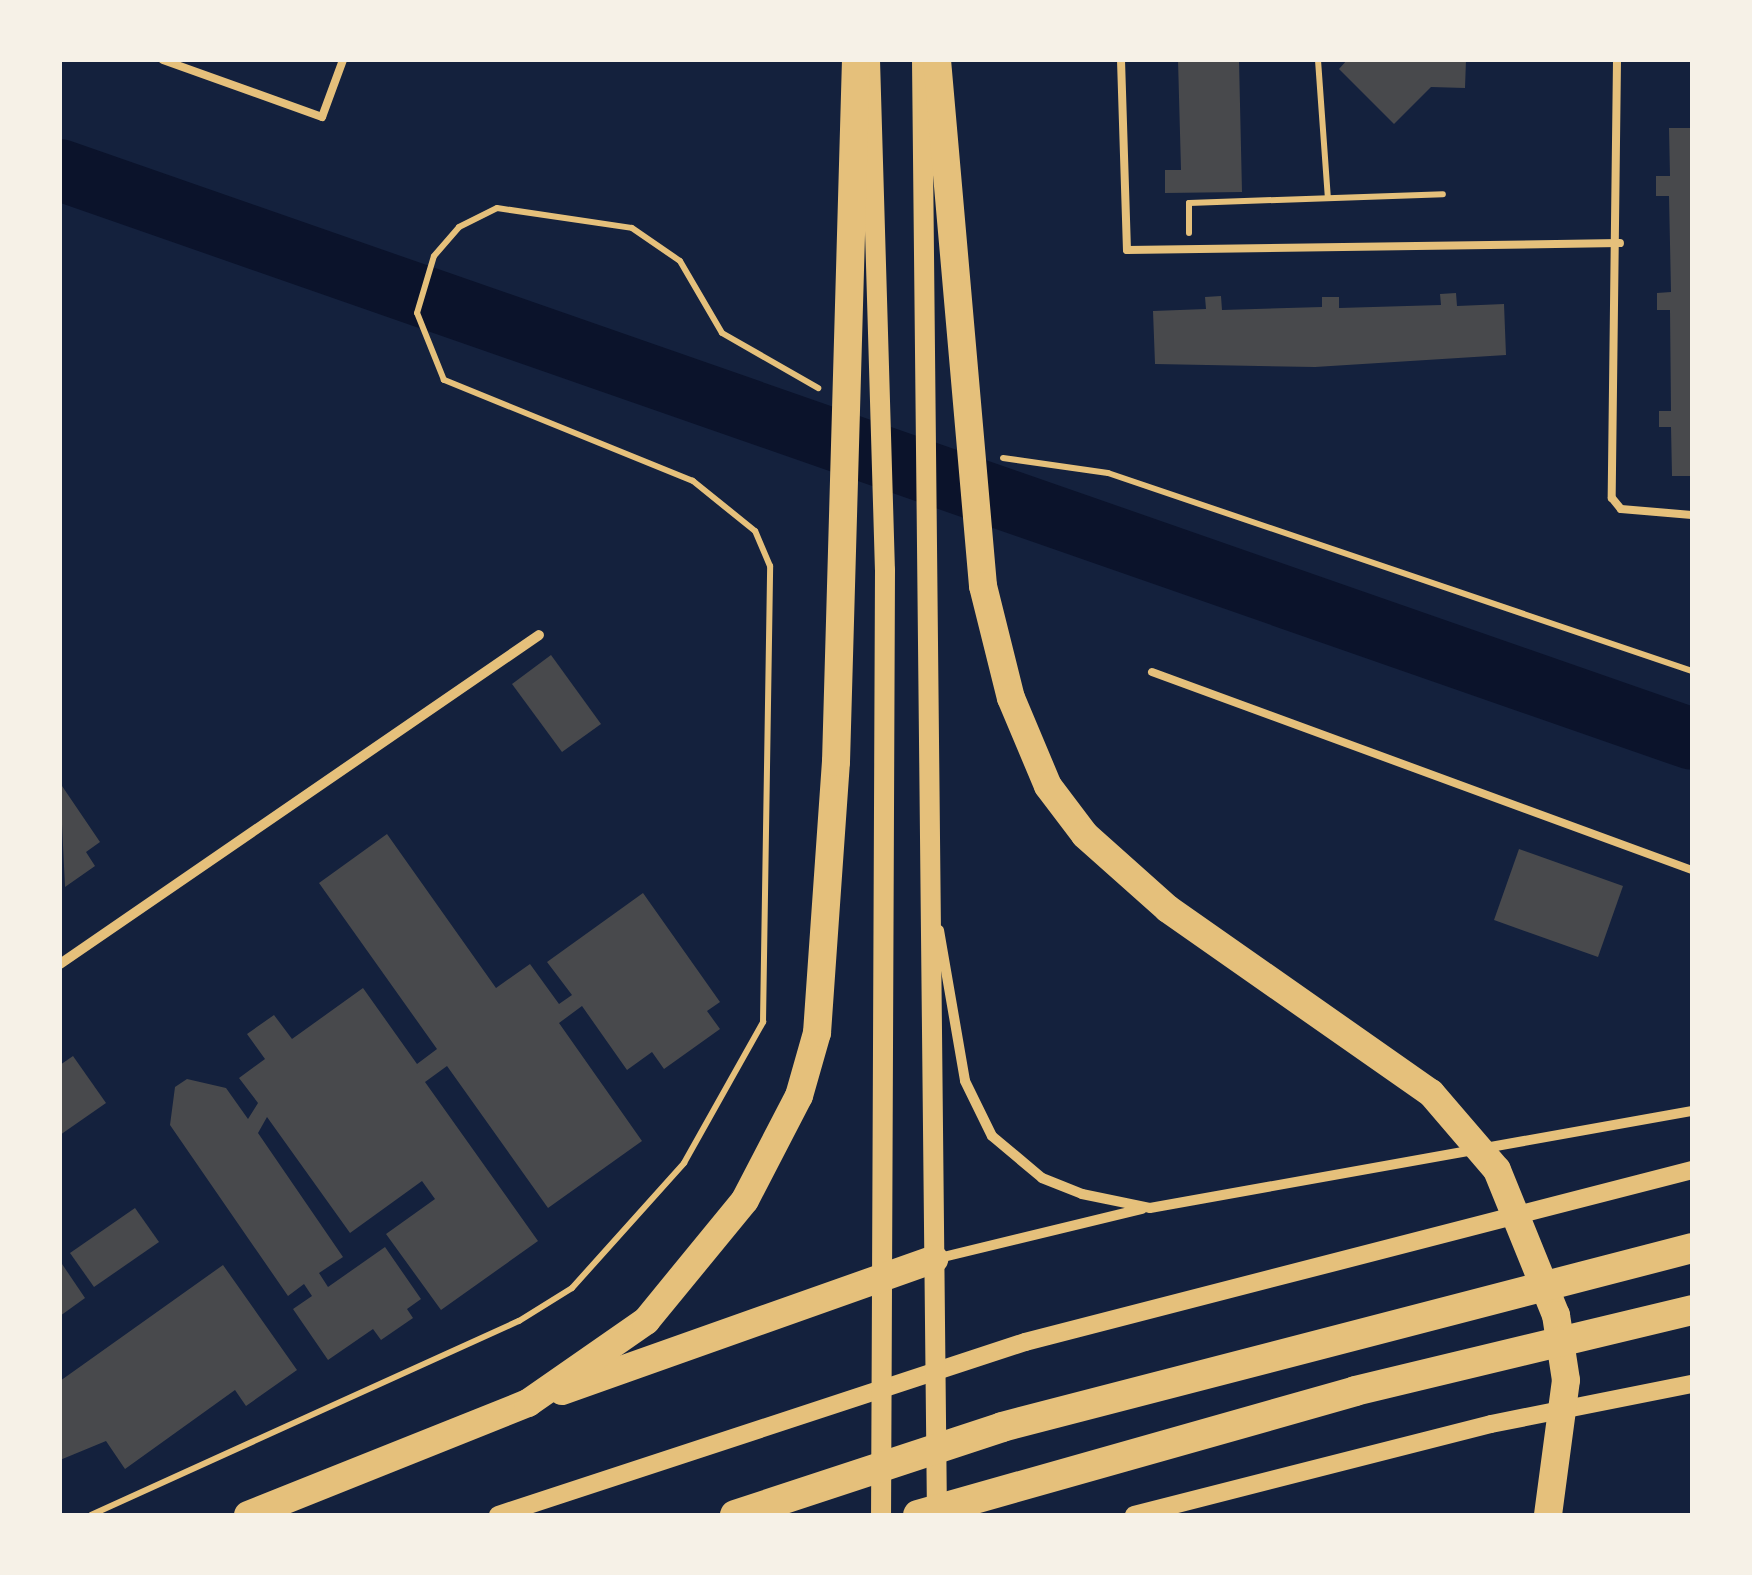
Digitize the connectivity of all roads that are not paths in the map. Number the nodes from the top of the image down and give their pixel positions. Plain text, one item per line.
1 (163, 60) edge
2 (343, 60) edge
3 (856, 60) edge
4 (870, 60) edge
5 (922, 60) edge
6 (938, 60) edge
7 (1121, 60) edge
8 (1617, 60) edge
9 (1620, 243) junction
10 (1692, 515) edge
11 (539, 635) dead end
12 (1152, 672) dead end
13 (1692, 870) edge
14 (930, 874) junction
15 (60, 964) edge
16 (1692, 1111) edge
17 (1692, 1170) edge
18 (1150, 1208) junction
19 (1692, 1248) edge
20 (934, 1259) junction
21 (880, 1277) junction
22 (1692, 1310) edge
23 (1692, 1384) edge
24 (528, 1403) junction
25 (1550, 1510) edge
26 (248, 1515) edge
27 (498, 1515) edge
28 (735, 1515) edge
29 (881, 1515) edge
30 (918, 1515) edge
31 (937, 1515) edge
32 (1134, 1515) edge

1 - 2 lane
3 - 24 highway
4 - 21 main road
5 - 14 main road
6 - 25 highway
7 - 9 lane
8 - 9 lane
9 - 10 lane
11 - 15 street
12 - 13 lane
14 - 18 street
14 - 20 main road
16 - 18 street
17 - 27 street
18 - 20 street
19 - 28 highway
20 - 21 highway
20 - 31 main road
21 - 24 highway
21 - 29 main road
22 - 30 highway
23 - 32 street
24 - 26 highway

